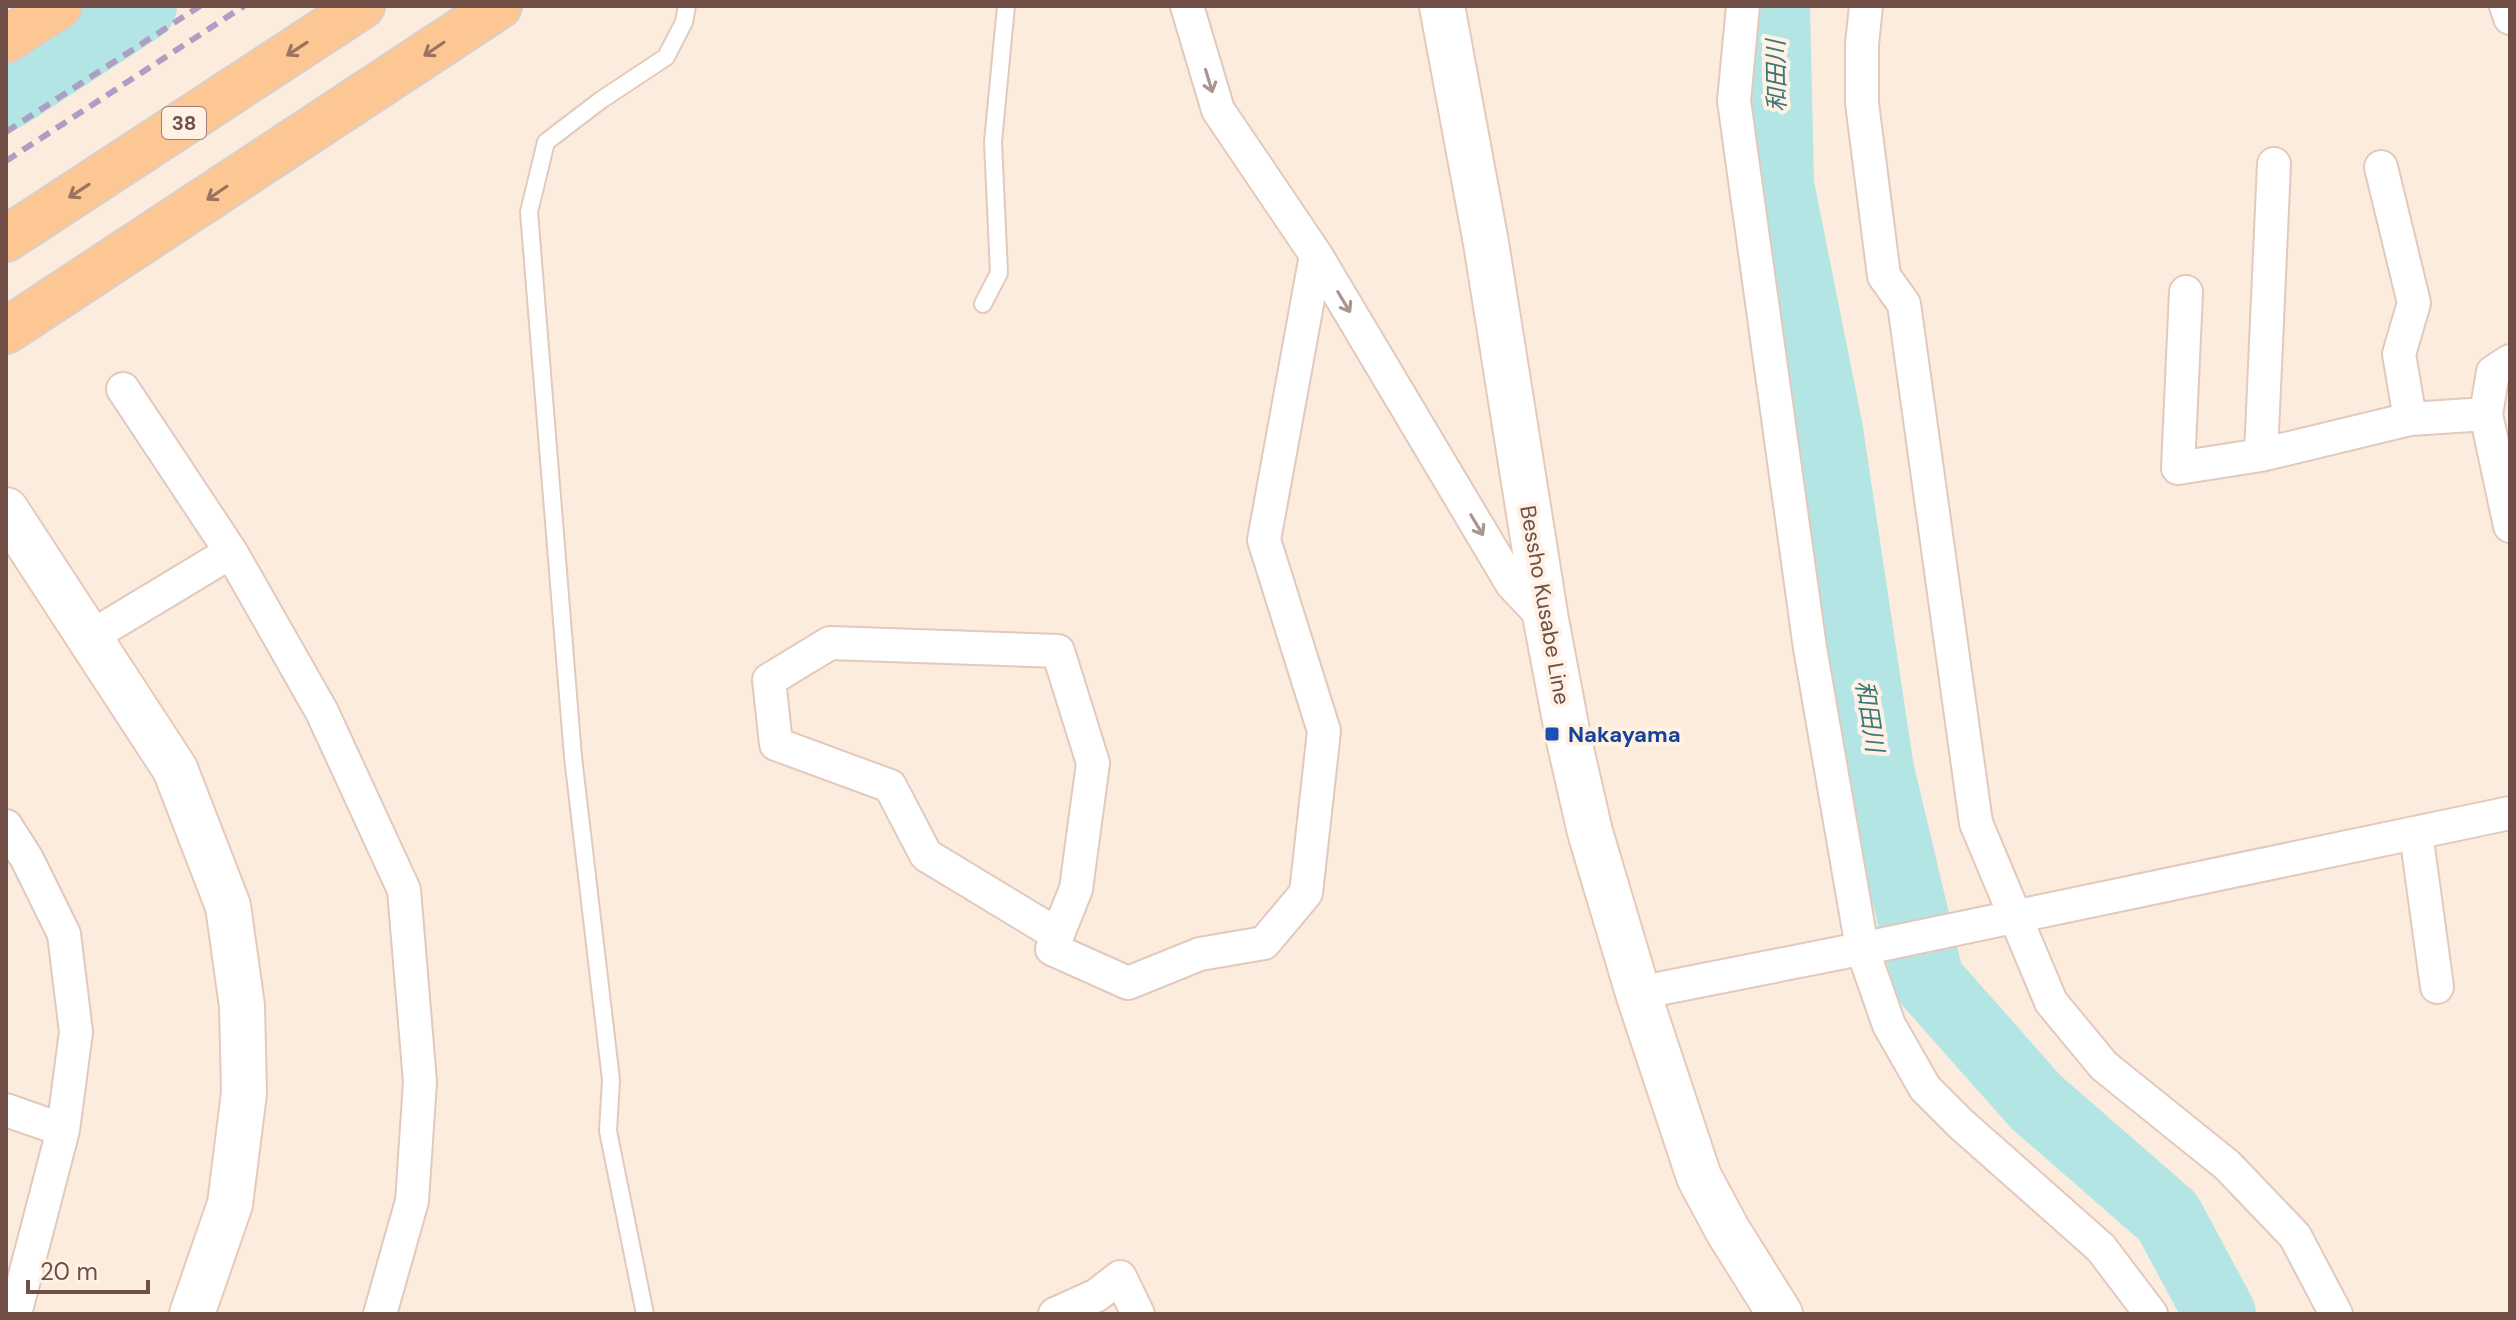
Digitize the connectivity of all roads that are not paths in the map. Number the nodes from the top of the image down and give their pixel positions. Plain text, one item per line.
1 (59, 6) edge
2 (362, 6) edge
3 (499, 6) edge
4 (1006, 6) edge
5 (1187, 6) edge
6 (1442, 6) edge
7 (1743, 6) edge
8 (1866, 6) edge
9 (2506, 6) edge
10 (686, 14) edge
11 (2510, 18) edge
12 (6, 40) edge
13 (2274, 164) dead end
14 (2381, 167) dead end
15 (6, 239) edge
16 (1316, 255) junction
17 (2186, 292) dead end
18 (983, 304) dead end
19 (6, 331) edge
20 (2510, 361) edge
21 (123, 389) dead end
22 (2486, 414) junction
23 (2410, 419) junction
24 (2261, 455) junction
25 (6, 510) edge
26 (2510, 526) edge
27 (231, 552) junction
28 (1546, 620) junction
29 (90, 637) junction
30 (2510, 813) edge
31 (6, 826) edge
32 (2416, 833) junction
33 (2005, 917) junction
34 (1058, 935) junction
35 (1871, 947) junction
36 (2437, 987) dead end
37 (1638, 993) junction
38 (6, 1110) edge
39 (63, 1130) junction
40 (15, 1314) edge
41 (192, 1314) edge
42 (380, 1314) edge
43 (645, 1314) edge
44 (1055, 1314) edge
45 (1138, 1314) edge
46 (1780, 1314) edge
47 (2151, 1314) edge
48 (2336, 1314) edge

1 - 12 main road
2 -> 15 main road, 38
3 -> 19 main road
4 - 18 lane
5 -> 16 street
6 - 28 main road, Bessho Kusabe Line
7 - 35 street
8 - 33 street
9 - 11 street
10 - 43 lane
13 - 24 street
14 - 23 street
16 -> 28 street
16 - 34 street
17 - 24 street
20 - 22 street
21 - 27 street
22 - 23 street
22 - 26 street
23 - 24 street
25 - 29 main road
27 - 29 street
27 - 42 street
28 - 37 main road, Bessho Kusabe Line
29 - 41 main road
30 - 32 street
31 - 39 street
32 - 33 street
32 - 36 street
33 - 35 street
33 - 48 street
34 - 34 street
35 - 37 street
35 - 47 street
37 - 46 main road, Bessho Kusabe Line
38 - 39 street
39 - 40 street
44 - 45 street

